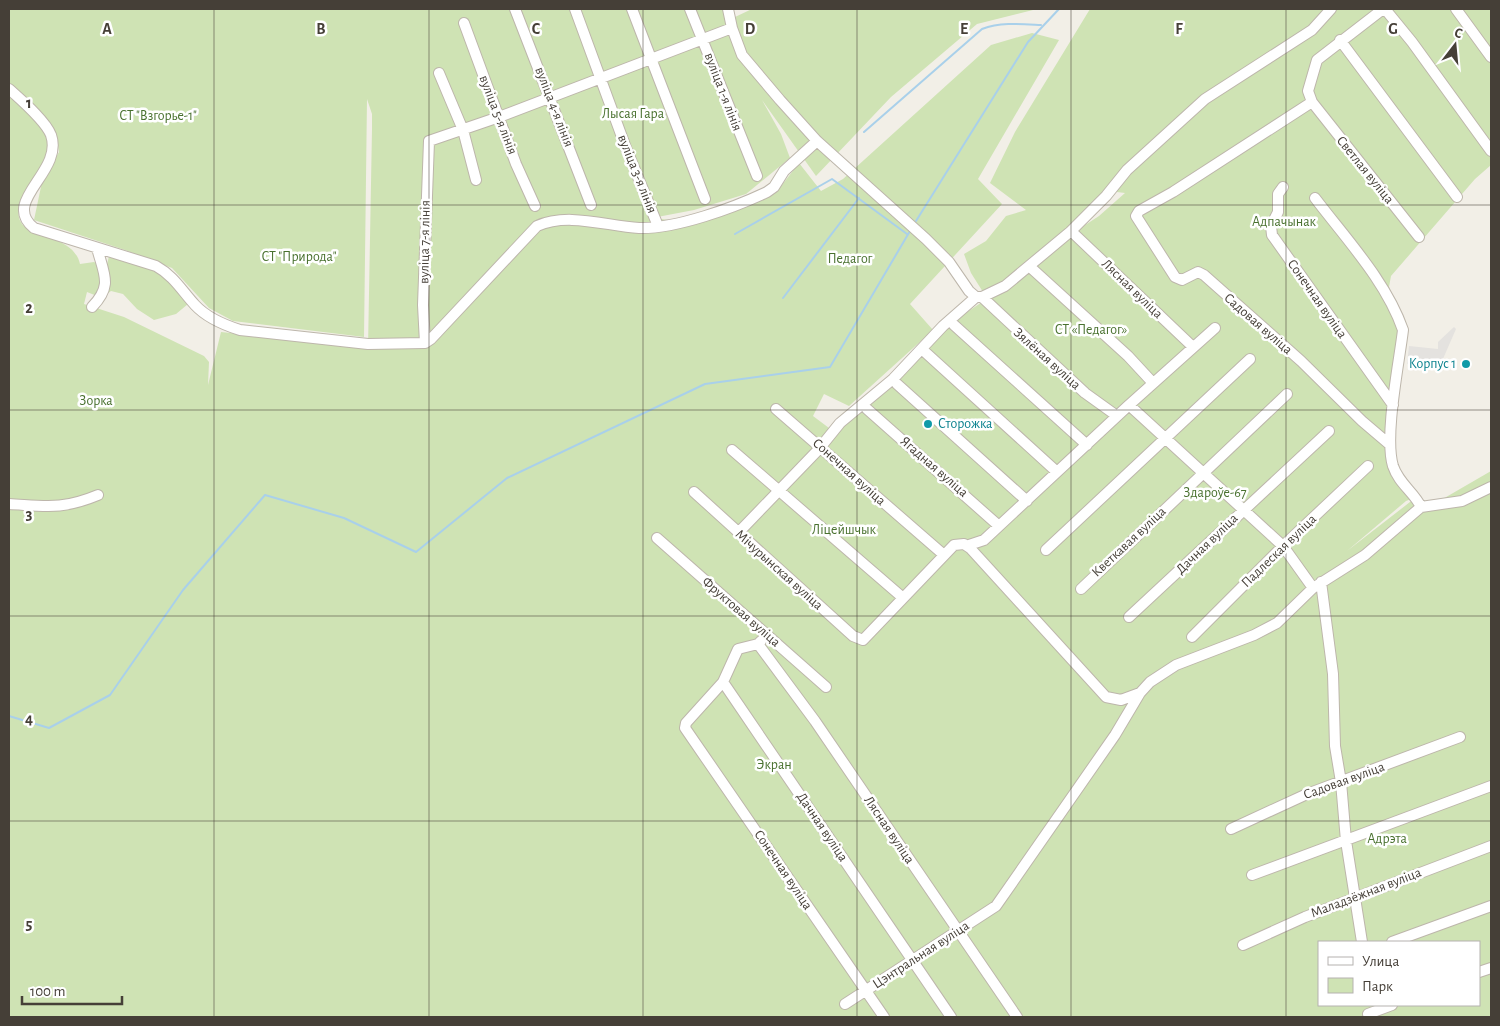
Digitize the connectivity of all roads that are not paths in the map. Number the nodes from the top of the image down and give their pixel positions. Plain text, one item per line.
1 (515, 9) edge
2 (575, 9) edge
3 (632, 9) edge
4 (690, 9) edge
5 (728, 9) edge
6 (1331, 9) edge
7 (1384, 9) edge
8 (1456, 9) edge
9 (464, 23) dead end
10 (732, 28) junction
11 (702, 40) junction
12 (1340, 40) junction
13 (1491, 57) edge
14 (651, 59) junction
15 (439, 73) dead end
16 (600, 78) junction
17 (9, 89) edge
18 (550, 97) junction
19 (1312, 102) junction
20 (499, 117) junction
21 (463, 130) junction
22 (817, 141) junction
23 (1491, 151) edge
24 (757, 176) dead end
25 (476, 180) dead end
26 (1283, 187) dead end
27 (1456, 197) dead end
28 (1315, 198) dead end
29 (705, 199) dead end
30 (591, 205) dead end
31 (535, 206) dead end
32 (658, 226) junction
33 (1071, 231) junction
34 (1419, 237) dead end
35 (97, 248) junction
36 (1029, 266) junction
37 (979, 297) junction
38 (92, 307) dead end
39 (954, 325) dead end
40 (1215, 328) dead end
41 (425, 343) junction
42 (1193, 347) junction
43 (925, 352) dead end
44 (1250, 359) dead end
45 (1153, 383) junction
46 (897, 384) dead end
47 (1287, 394) dead end
48 (1130, 405) junction
49 (1393, 405) junction
50 (776, 408) dead end
51 (867, 409) dead end
52 (1116, 416) junction
53 (1328, 431) dead end
54 (1164, 439) junction
55 (1389, 444) junction
56 (1087, 445) junction
57 (821, 446) junction
58 (732, 450) dead end
59 (1368, 466) dead end
60 (1057, 472) junction
61 (1204, 474) junction
62 (1491, 487) edge
63 (780, 491) junction
64 (694, 492) dead end
65 (98, 495) dead end
66 (1028, 501) junction
67 (9, 504) edge
68 (1420, 507) junction
69 (1243, 509) junction
70 (999, 526) junction
71 (738, 533) junction
72 (657, 538) dead end
73 (1283, 546) junction
74 (970, 548) junction
75 (1046, 550) dead end
76 (944, 555) junction
77 (1317, 585) junction
78 (1081, 589) dead end
79 (902, 597) junction
80 (1129, 617) dead end
81 (766, 634) junction
82 (1192, 637) dead end
83 (758, 644) junction
84 (723, 682) junction
85 (826, 687) dead end
86 (1140, 693) junction
87 (1460, 737) dead end
88 (1341, 782) junction
89 (1491, 786) edge
90 (1231, 829) dead end
91 (1346, 840) junction
92 (1491, 846) edge
93 (1252, 875) dead end
94 (1356, 897) junction
95 (1491, 906) edge
96 (958, 931) junction
97 (1362, 941) edge
98 (1395, 941) edge
99 (1243, 945) dead end
100 (913, 960) junction
101 (866, 992) junction
102 (845, 1004) dead end
103 (1389, 1006) edge
104 (1368, 1012) edge
105 (884, 1017) edge
106 (951, 1017) edge
107 (1017, 1017) edge

1 - 18 street, вуліца 4-я лінія
2 - 16 street, вуліца 3-я лінія
3 - 14 street
4 - 11 street, вуліца 1-я лінія
5 - 10 street, Зялёная вуліца
6 - 33 street
7 - 12 street
7 - 23 street
8 - 13 street
9 - 20 street, вуліца 5-я лінія
10 - 11 street
10 - 22 street, Зялёная вуліца
11 - 14 street
11 - 24 street, вуліца 1-я лінія
12 - 19 street
12 - 27 street
14 - 16 street
14 - 29 street
15 - 21 street
16 - 18 street
16 - 32 street, вуліца 3-я лінія
17 - 35 street
18 - 20 street
18 - 30 street, вуліца 4-я лінія
19 - 34 street, Светлая вуліца
19 - 55 street, Садовая вуліца
20 - 21 street
20 - 31 street, вуліца 5-я лінія
21 - 25 street
21 - 41 street, вуліца 7-я лінія
22 - 32 street
22 - 37 street, Зялёная вуліца
26 - 49 street, Сонечная вуліца
28 - 49 street
32 - 41 street
33 - 36 street
33 - 42 street, Лясная вуліца
35 - 38 street
35 - 41 street
36 - 37 street
36 - 45 street
37 - 52 street, Зялёная вуліца
37 - 57 street
39 - 56 street
40 - 42 street
42 - 45 street
43 - 60 street
44 - 54 street
45 - 48 street
46 - 66 street
47 - 61 street, Кветкавая вуліца
48 - 52 street
48 - 54 street
49 - 55 street
50 - 57 street, Сонечная вуліца
51 - 70 street, Ягадная вуліца
52 - 56 street
53 - 69 street, Дачная вуліца
54 - 61 street
54 - 75 street
55 - 68 street
56 - 60 street
57 - 63 street
57 - 76 street, Сонечная вуліца
58 - 63 street
59 - 73 street, Падлеская вуліца
60 - 66 street
61 - 69 street
61 - 78 street, Кветкавая вуліца
62 - 68 street
63 - 71 street
63 - 79 street
64 - 71 street, Мічурынская вуліца
65 - 67 street
66 - 70 street
68 - 77 street
69 - 73 street
69 - 80 street, Дачная вуліца
70 - 74 street
71 - 79 street, Мічурынская вуліца
72 - 81 street, Фруктовая вуліца
73 - 77 street
73 - 82 street, Падлеская вуліца
74 - 76 street
74 - 86 street
76 - 79 street
77 - 86 street
77 - 88 street
81 - 83 street
81 - 85 street, Фруктовая вуліца
83 - 84 street
83 - 96 street, Лясная вуліца
84 - 100 street, Дачная вуліца
84 - 101 street, Сонечная вуліца
86 - 96 street, Цэнтральная вуліца
87 - 88 street, Садовая вуліца
88 - 90 street, Садовая вуліца
88 - 91 street
89 - 91 street
91 - 93 street
91 - 94 street
92 - 94 street, Маладзёжная вуліца
94 - 97 street
94 - 99 street, Маладзёжная вуліца
95 - 98 street
96 - 100 street, Цэнтральная вуліца
96 - 107 street, Лясная вуліца
100 - 101 street, Цэнтральная вуліца
100 - 106 street, Дачная вуліца
101 - 102 street, Цэнтральная вуліца
101 - 105 street, Сонечная вуліца
103 - 104 street

